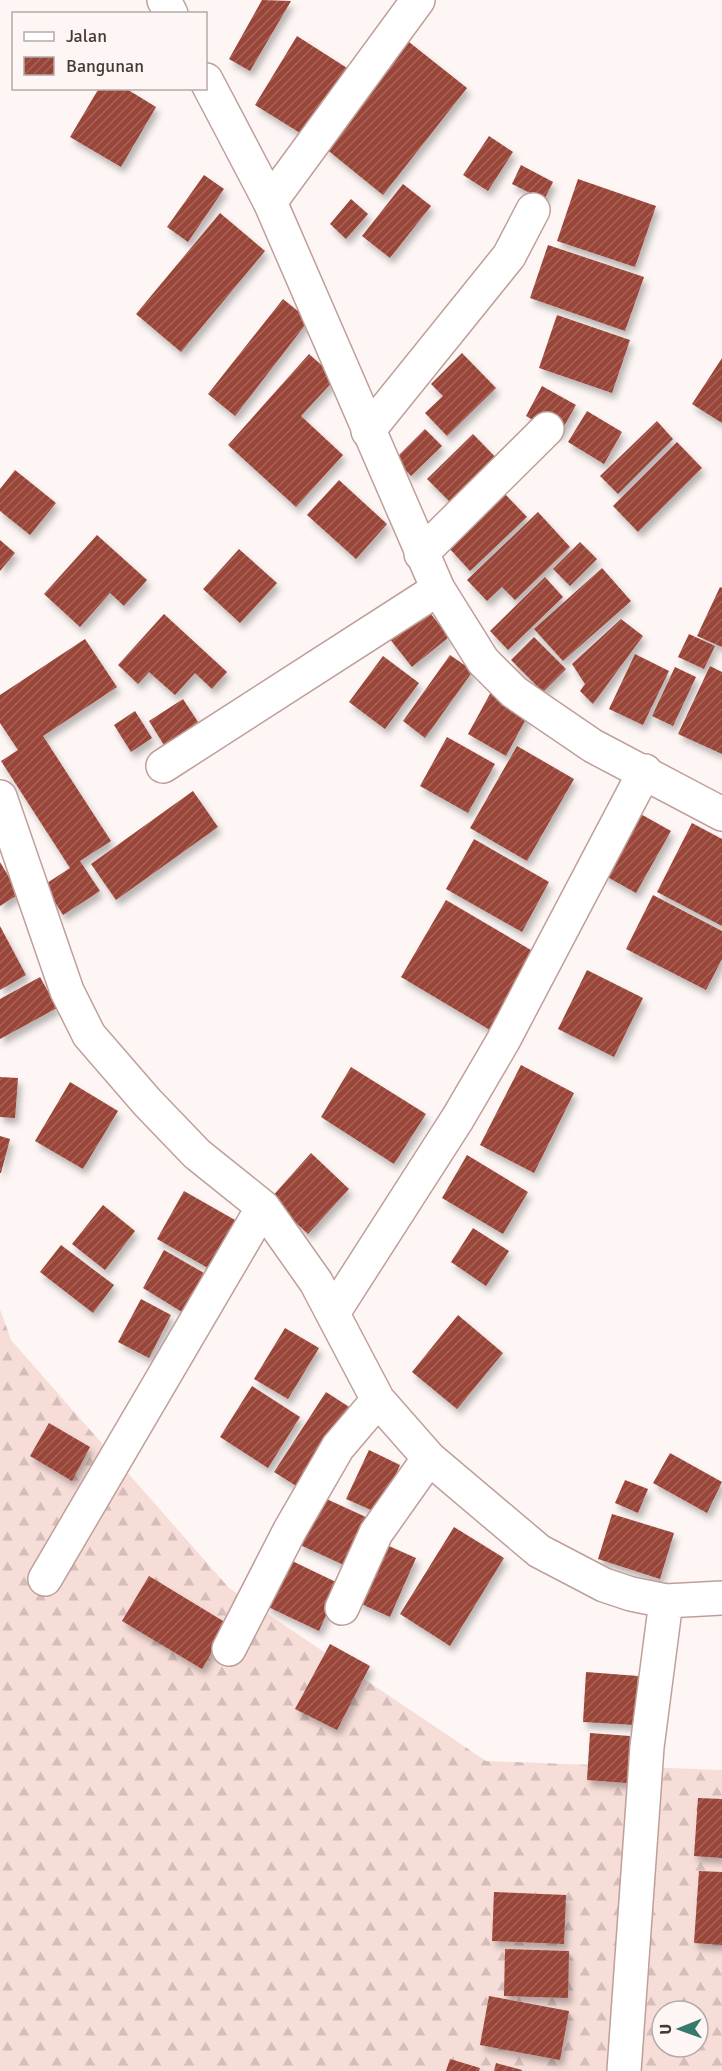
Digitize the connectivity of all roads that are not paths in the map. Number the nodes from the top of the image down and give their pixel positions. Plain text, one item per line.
1 (418, 0) edge
2 (207, 82) edge
3 (270, 202) junction
4 (533, 210) dead end
5 (547, 429) dead end
6 (368, 431) junction
7 (421, 554) junction
8 (438, 589) junction
9 (163, 766) dead end
10 (645, 771) junction
11 (0, 797) edge
12 (722, 814) edge
13 (263, 1207) junction
14 (333, 1313) junction
15 (378, 1400) junction
16 (429, 1458) junction
17 (45, 1579) dead end
18 (722, 1598) edge
19 (666, 1601) junction
20 (342, 1608) dead end
21 (229, 1649) dead end
22 (624, 2071) edge

1 - 3 street
2 - 3 street
3 - 6 street
4 - 6 street
5 - 7 street
6 - 7 street
7 - 8 street
8 - 9 street
8 - 10 street
10 - 12 street
10 - 14 street
11 - 13 street
13 - 14 street
13 - 17 street
14 - 15 street
15 - 16 street
15 - 21 street
16 - 19 street
16 - 20 street
18 - 19 street
19 - 22 street

